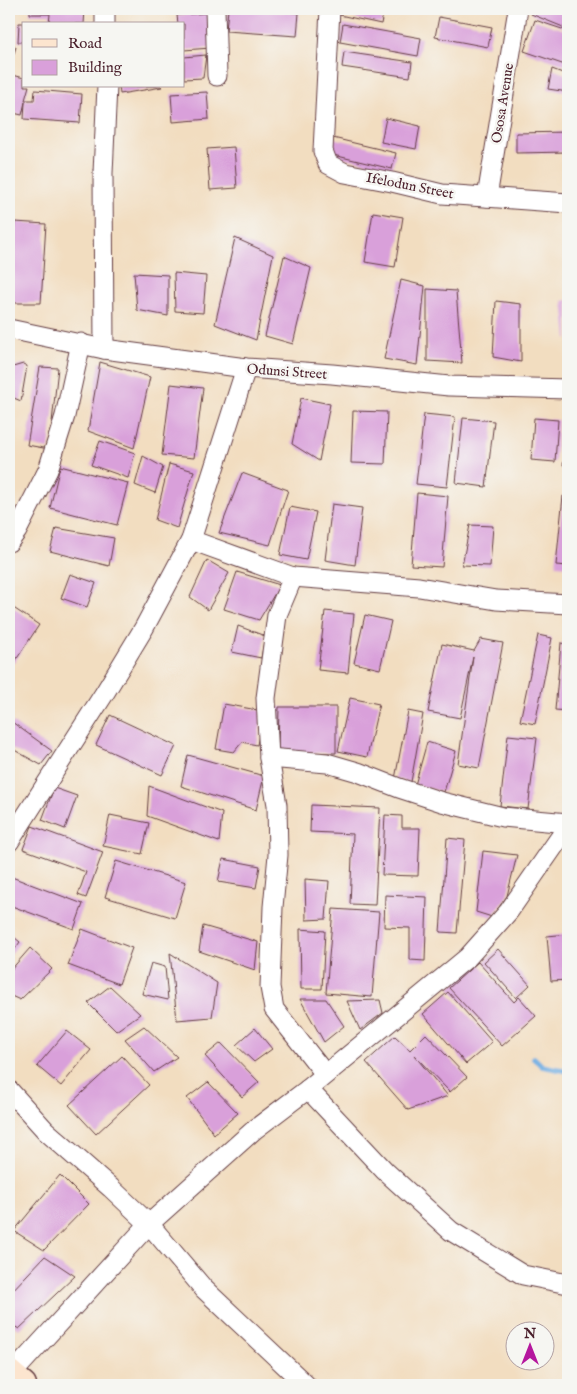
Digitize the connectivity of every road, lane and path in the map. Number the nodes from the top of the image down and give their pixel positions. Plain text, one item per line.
1 (105, 9) edge
2 (215, 9) edge
3 (330, 9) edge
4 (518, 9) edge
5 (106, 22) edge
6 (217, 76) dead end
7 (107, 88) edge
8 (487, 197) junction
9 (568, 203) edge
10 (9, 329) edge
11 (81, 343) junction
12 (104, 349) junction
13 (246, 368) junction
14 (568, 389) edge
15 (191, 540) junction
16 (9, 542) edge
17 (293, 577) junction
18 (568, 604) edge
19 (269, 758) junction
20 (568, 824) edge
21 (9, 842) edge
22 (325, 1074) junction
23 (308, 1089) junction
24 (9, 1090) edge
25 (149, 1224) junction
26 (568, 1284) edge
27 (14, 1378) edge
28 (306, 1385) edge

1 - 5 street
2 - 6 street
3 - 8 street, Ifelodun Street
4 - 8 street, Ososa Avenue
7 - 12 street
8 - 9 street, Ifelodun Street
10 - 11 street, Odunsi Street
11 - 12 street, Odunsi Street
11 - 16 street
12 - 13 street, Odunsi Street
13 - 14 street, Odunsi Street
13 - 15 street
15 - 17 street
15 - 21 street
17 - 18 street
17 - 19 street
19 - 20 street
19 - 22 street
20 - 22 street
22 - 23 street
23 - 25 street
23 - 26 street
24 - 25 street
25 - 27 street
25 - 28 street

